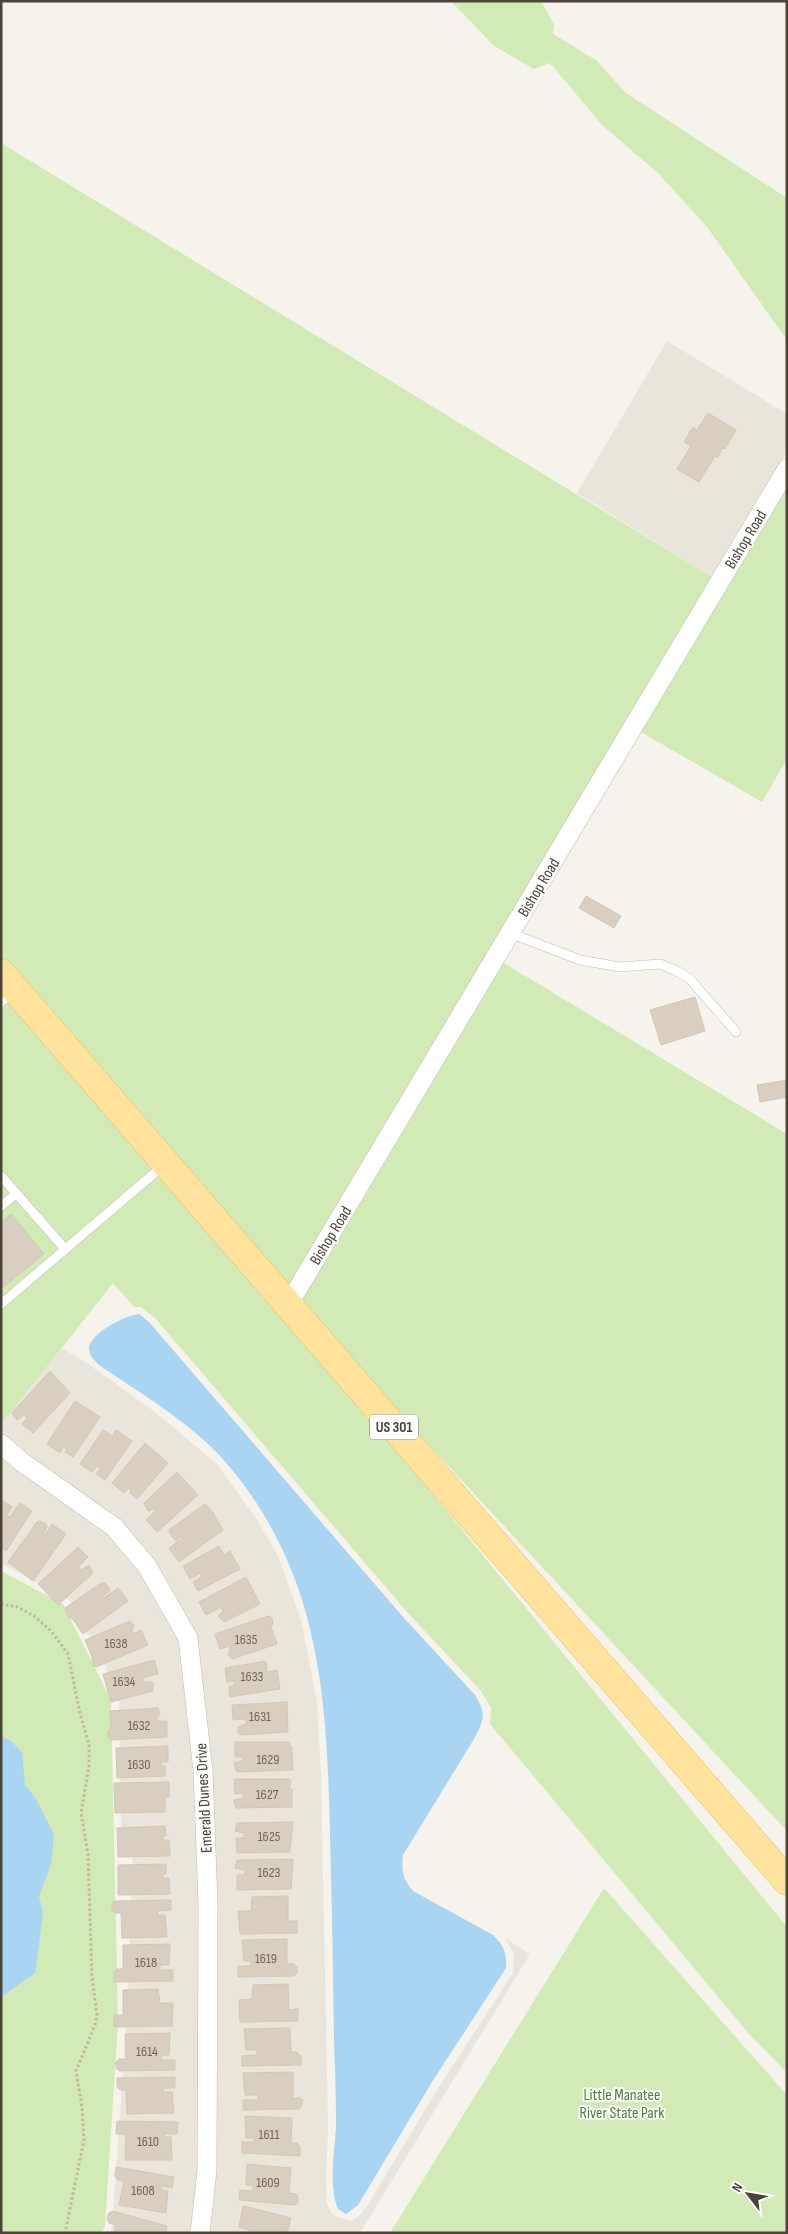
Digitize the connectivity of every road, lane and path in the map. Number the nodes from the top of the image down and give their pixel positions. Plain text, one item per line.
1 (787, 469) edge
2 (510, 933) junction
3 (6, 988) edge
4 (736, 1032) dead end
5 (166, 1163) junction
6 (1, 1176) edge
7 (16, 1194) junction
8 (1, 1206) edge
9 (65, 1249) junction
10 (1, 1304) edge
11 (288, 1305) junction
12 (1, 1444) edge
13 (1, 1604) edge
14 (787, 1881) edge
15 (66, 2233) edge
16 (200, 2233) edge

1 - 2 street, Bishop Road
2 - 4 lane
2 - 11 street, Bishop Road
3 - 5 main road, US 301
5 - 9 lane
5 - 11 main road, US 301
6 - 7 lane
7 - 8 lane
7 - 9 lane
9 - 10 lane
11 - 14 main road, US 301
12 - 16 street, Emerald Dunes Drive
13 - 15 path

